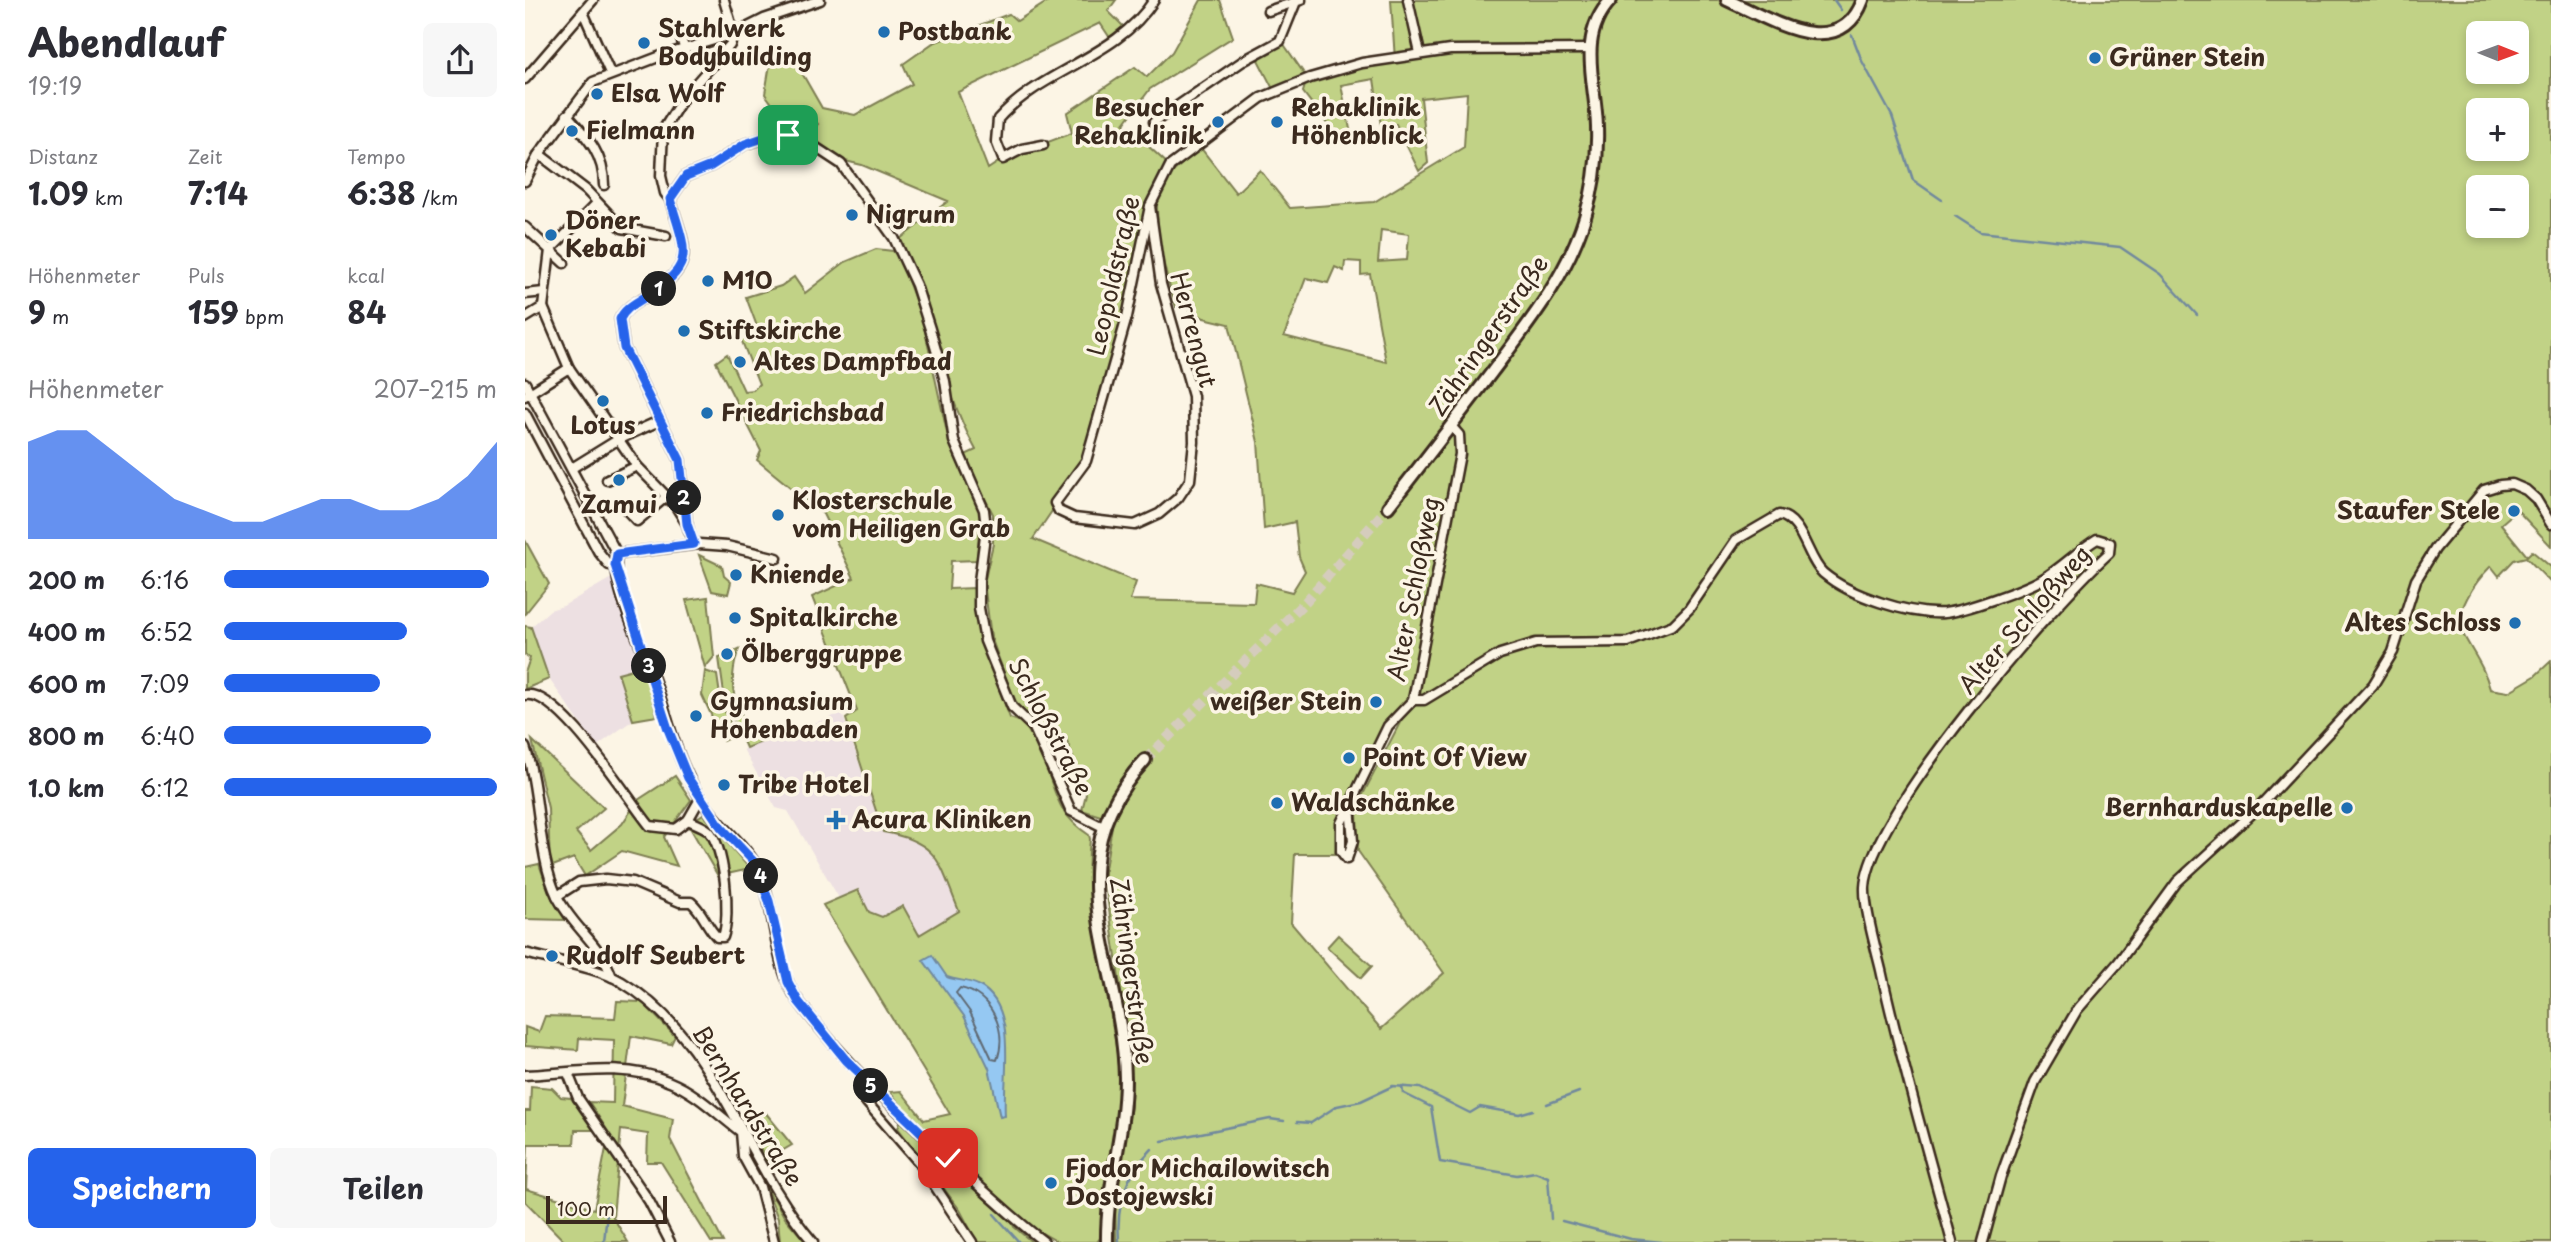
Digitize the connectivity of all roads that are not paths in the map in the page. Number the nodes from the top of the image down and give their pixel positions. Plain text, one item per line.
1 (593, 0) edge
2 (724, 0) edge
3 (820, 0) edge
4 (1154, 0) edge
5 (1408, 0) edge
6 (1611, 0) edge
7 (1727, 0) edge
8 (1863, 0) edge
9 (1298, 2) edge
10 (1268, 11) dead end
11 (583, 12) junction
12 (677, 27) dead end
13 (734, 34) junction
14 (1590, 49) junction
15 (685, 50) junction
16 (1420, 53) junction
17 (610, 73) junction
18 (525, 79) edge
19 (567, 115) junction
20 (1154, 122) dead end
21 (811, 144) junction
22 (1043, 145) dead end
23 (771, 147) dead end
24 (539, 154) junction
25 (525, 181) edge
26 (604, 185) dead end
27 (671, 197) junction
28 (597, 203) junction
29 (1150, 206) junction
30 (525, 227) edge
31 (666, 236) dead end
32 (550, 250) junction
33 (564, 263) dead end
34 (544, 292) junction
35 (525, 294) edge
36 (543, 307) junction
37 (525, 318) edge
38 (569, 368) junction
39 (525, 383) edge
40 (527, 394) edge
41 (525, 412) edge
42 (659, 421) junction
43 (1451, 426) junction
44 (619, 439) junction
45 (637, 466) junction
46 (572, 468) junction
47 (607, 480) dead end
48 (667, 496) junction
49 (684, 498) junction
50 (622, 505) dead end
51 (675, 505) junction
52 (1388, 507) tunnel mouth
53 (1059, 511) joint
54 (687, 524) junction
55 (2551, 524) edge
56 (694, 544) junction
57 (617, 554) junction
58 (777, 558) dead end
59 (615, 565) junction
60 (525, 695) edge
61 (1413, 700) junction
62 (525, 747) edge
63 (1146, 760) tunnel mouth
64 (701, 799) junction
65 (1350, 806) junction
66 (688, 820) junction
67 (1103, 827) junction
68 (557, 896) junction
69 (525, 953) edge
70 (612, 977) junction
71 (568, 1073) junction
72 (525, 1075) edge
73 (862, 1077) junction
74 (741, 1132) junction
75 (670, 1242) edge
76 (774, 1242) edge
77 (813, 1242) edge
78 (972, 1242) edge
79 (1044, 1242) edge
80 (1107, 1242) edge
81 (1952, 1242) edge
82 (1983, 1242) edge

1 - 11 street
2 - 13 street
3 - 13 street
4 - 22 street
5 - 16 street
6 - 14 main road
7 - 8 main road
9 - 10 street
9 - 20 street
11 - 17 street
11 - 18 street
12 - 15 street
13 - 15 street
13 - 27 street
14 - 16 street, Leopoldstraße
14 - 43 main road, Zähringerstraße
15 - 17 street
16 - 29 street, Leopoldstraße
17 - 19 street
19 - 24 street
19 - 26 street
21 - 23 street
21 - 27 street, Schloßstraße
21 - 67 street, Schloßstraße
24 - 25 street
24 - 28 street
27 - 42 street
28 - 31 street
28 - 32 street
29 - 53 street, Leopoldstraße
29 - 53 street, Herrengut
30 - 32 street
32 - 33 street
32 - 34 street
34 - 35 street
34 - 36 street
36 - 37 street
36 - 38 street
38 - 40 street
38 - 44 street
39 - 40 street
40 - 46 street
41 - 59 street
42 - 44 street
42 - 49 street
43 - 52 main road, Zähringerstraße
43 - 61 street, Alter Schloßweg
44 - 45 street
44 - 46 street
45 - 47 street
45 - 48 street
46 - 57 street
48 - 50 street
48 - 51 street
49 - 51 street
49 - 54 street
51 - 54 street
54 - 56 street
55 - 82 street
56 - 57 street
56 - 58 street
57 - 59 street
59 - 64 street
60 - 66 street
61 - 65 street
61 - 81 street, Alter Schloßweg
62 - 68 street
63 - 67 main road, Zähringerstraße
64 - 66 street
64 - 73 street
65 - 65 street
66 - 68 street
67 - 80 main road, Zähringerstraße
68 - 70 street
69 - 70 street, Bernhardstraße
70 - 74 street, Bernhardstraße
71 - 72 street
71 - 74 street
71 - 75 street
73 - 78 street
73 - 79 street
74 - 76 street
74 - 77 street, Bernhardstraße

